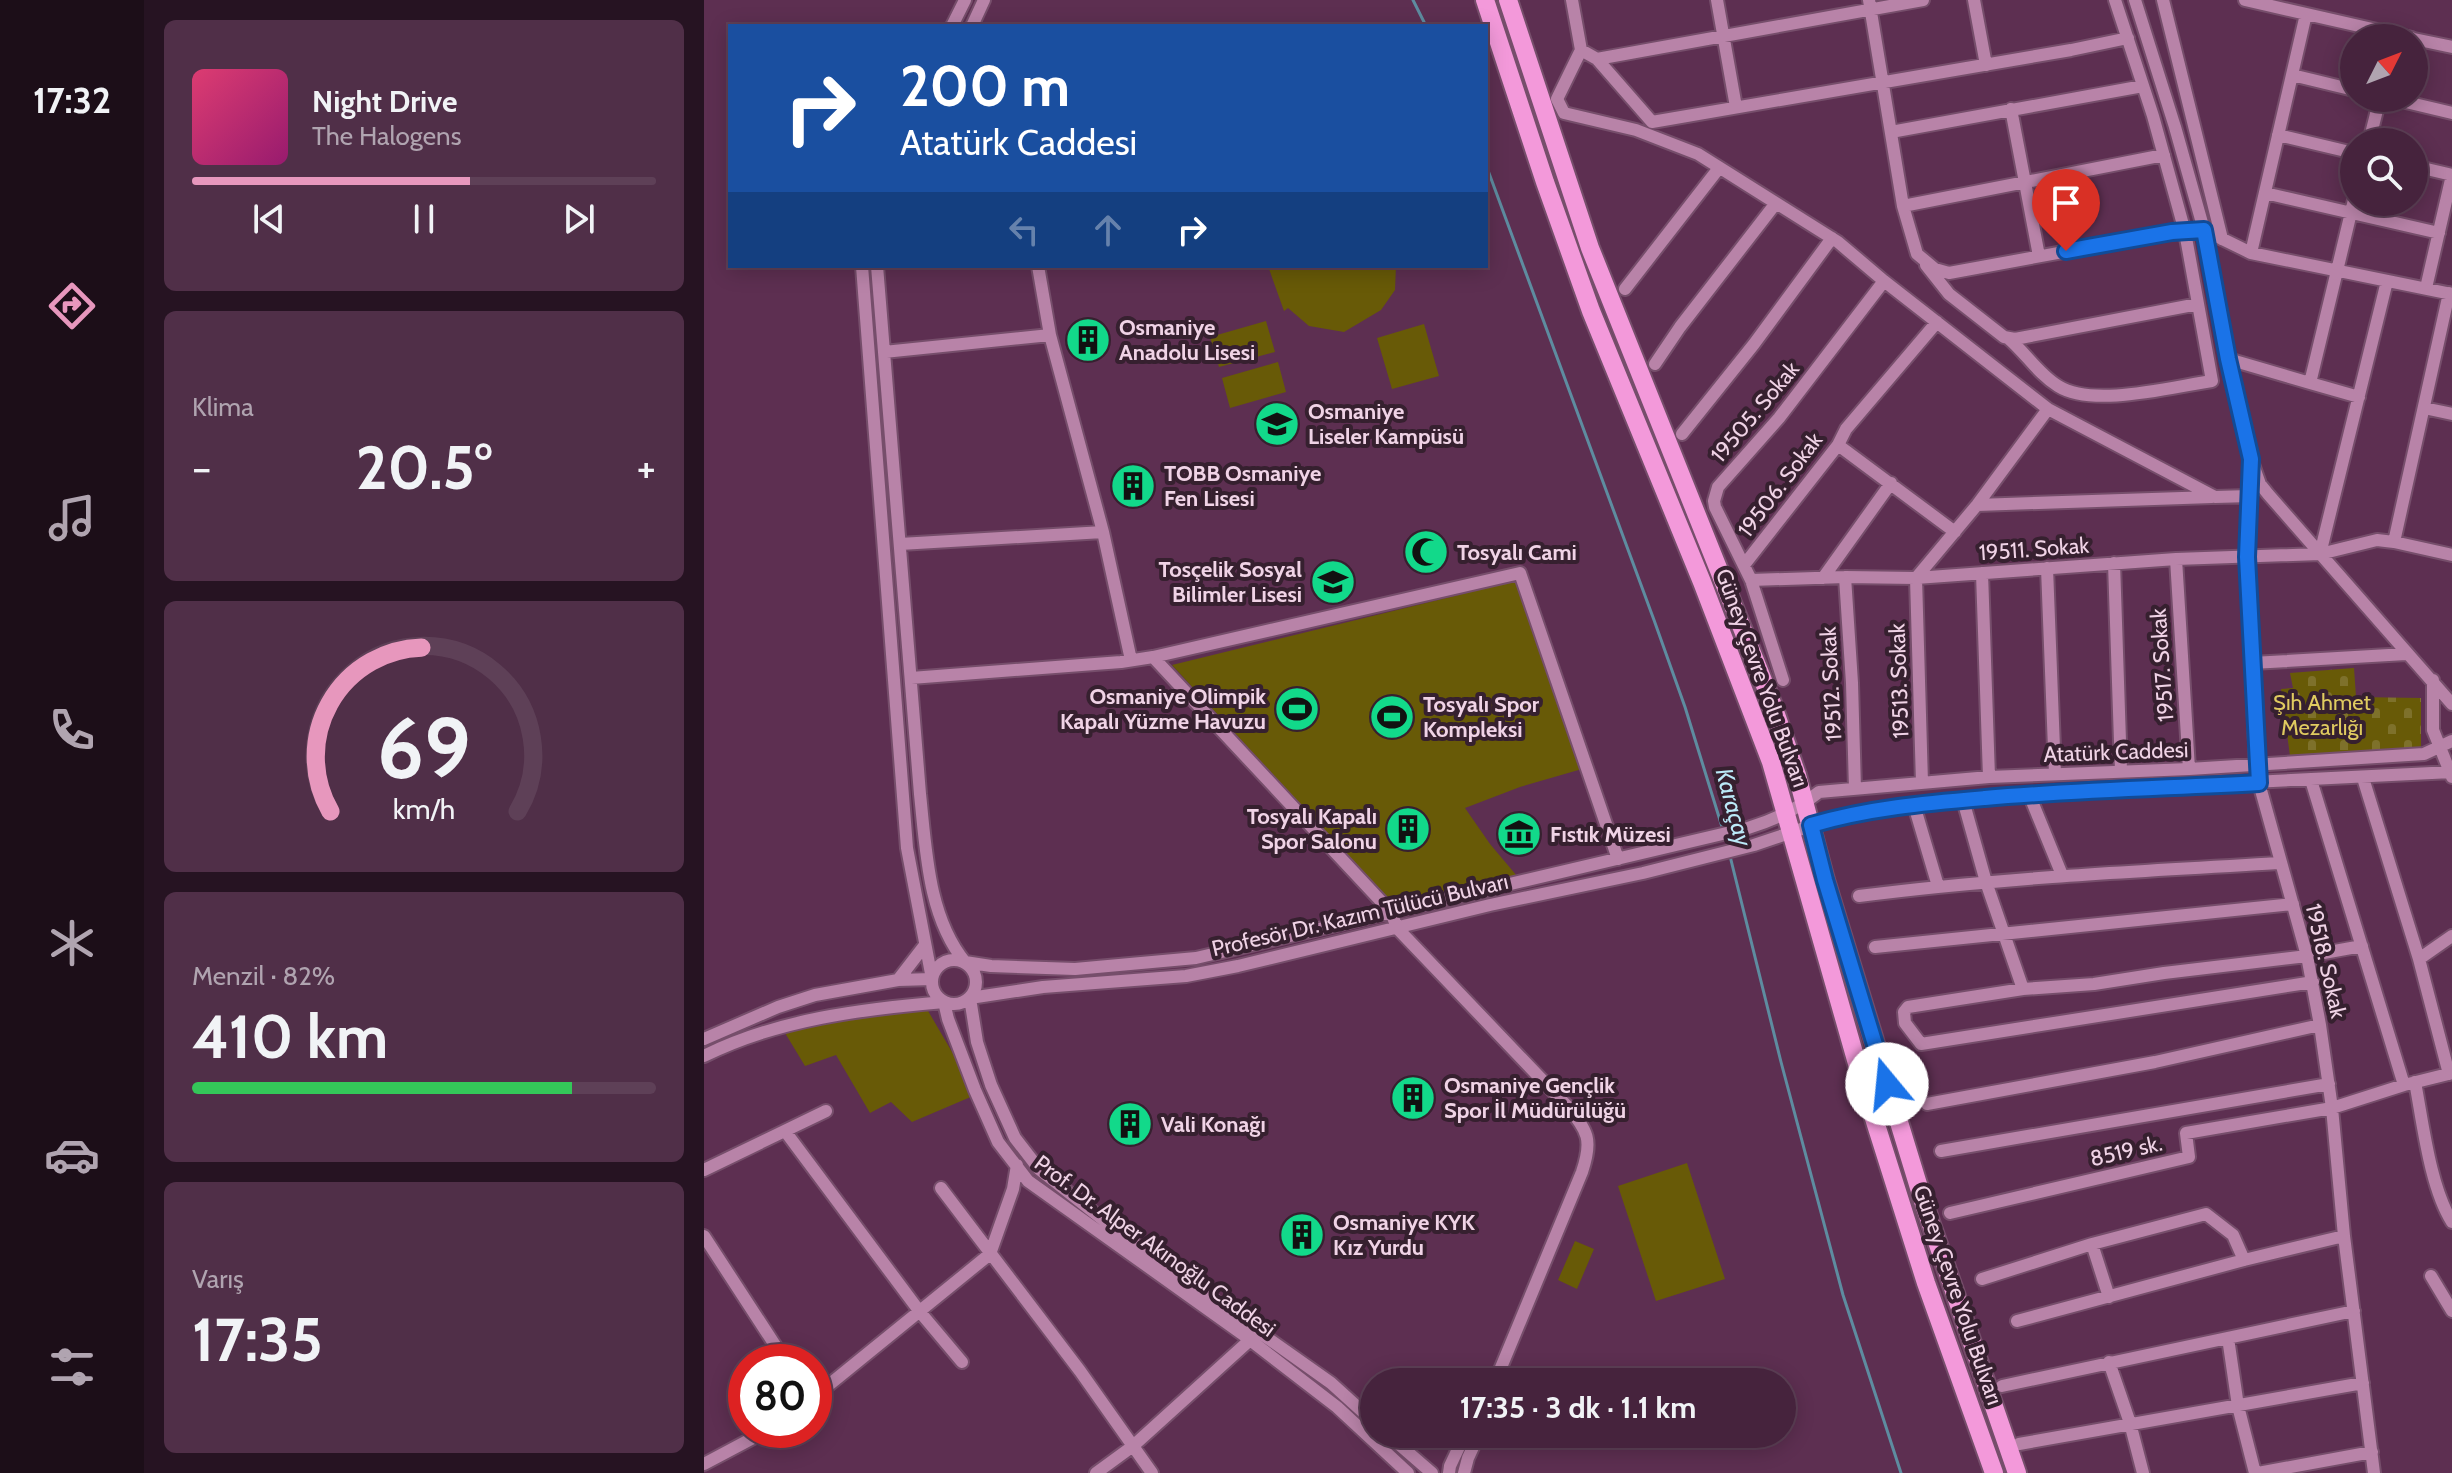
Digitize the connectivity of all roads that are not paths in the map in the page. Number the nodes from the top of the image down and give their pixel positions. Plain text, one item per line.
1 (965, 0) edge
2 (984, 0) edge
3 (1485, 0) edge
4 (1508, 0) edge
5 (1572, 0) edge
6 (1717, 0) edge
7 (1923, 0) edge
8 (1974, 0) edge
9 (2115, 0) edge
10 (2135, 0) edge
11 (2163, 0) edge
12 (2245, 0) edge
13 (1870, 4) edge
14 (2306, 14) junction
15 (953, 24) edge
16 (973, 24) edge
17 (2347, 24) edge
18 (1723, 37) junction
19 (2128, 38) junction
20 (2428, 41) edge
21 (2452, 47) edge
22 (1581, 50) junction
23 (1597, 59) junction
24 (1986, 65) junction
25 (2292, 75) junction
26 (1883, 82) junction
27 (2143, 86) junction
28 (2340, 87) edge
29 (1736, 107) junction
30 (2428, 107) edge
31 (2011, 109) junction
32 (2452, 113) edge
33 (2192, 119) junction
34 (2173, 121) junction
35 (1891, 132) junction
36 (2278, 135) junction
37 (2340, 150) edge
38 (2164, 155) junction
39 (1719, 168) junction
40 (2428, 169) edge
41 (2452, 175) edge
42 (2025, 182) junction
43 (2265, 193) junction
44 (1776, 203) junction
45 (1903, 206) junction
46 (2340, 211) edge
47 (2350, 216) edge
48 (2360, 216) edge
49 (2204, 230) junction
50 (2185, 232) junction
51 (2439, 233) junction
52 (1832, 238) junction
53 (2222, 239) junction
54 (2251, 253) junction
55 (1917, 254) junction
56 (2039, 256) junction
57 (862, 268) edge
58 (877, 268) edge
59 (1038, 268) edge
60 (2336, 270) junction
61 (1884, 281) junction
62 (2387, 281) junction
63 (2426, 288) junction
64 (1625, 289) dead end
65 (2450, 294) edge
66 (2198, 304) junction
67 (1937, 322) junction
68 (1050, 335) junction
69 (2008, 338) junction
70 (884, 352) junction
71 (2228, 359) junction
72 (1655, 364) dead end
73 (2310, 383) junction
74 (2359, 397) junction
75 (2424, 408) junction
76 (2048, 409) junction
77 (2452, 414) edge
78 (1682, 434) dead end
79 (1838, 445) junction
80 (1891, 483) junction
81 (2254, 490) junction
82 (2215, 497) junction
83 (1977, 505) junction
84 (1103, 532) junction
85 (1955, 532) junction
86 (2394, 542) junction
87 (900, 544) junction
88 (2320, 554) junction
89 (2452, 555) edge
90 (2247, 557) junction
91 (2176, 559) junction
92 (2114, 563) junction
93 (1744, 565) junction
94 (2047, 568) junction
95 (1982, 573) junction
96 (1845, 577) junction
97 (1823, 578) junction
98 (1916, 578) junction
99 (1751, 580) junction
100 (2406, 654) junction
101 (1153, 657) junction
102 (1131, 660) junction
103 (2252, 663) junction
104 (911, 678) junction
105 (1783, 680) dead end
106 (2433, 680) junction
107 (2452, 704) edge
108 (2452, 741) edge
109 (2439, 747) junction
110 (2256, 765) junction
111 (2189, 769) junction
112 (2121, 771) junction
113 (2055, 774) junction
114 (2451, 774) edge
115 (1989, 777) junction
116 (2363, 778) junction
117 (2311, 780) junction
118 (1922, 783) junction
119 (2259, 783) junction
120 (1855, 789) junction
121 (2029, 794) junction
122 (1963, 800) junction
123 (1805, 803) junction
124 (1914, 805) junction
125 (1786, 813) junction
126 (1811, 825) junction
127 (1748, 828) joint
128 (1791, 834) junction
129 (1754, 845) joint
130 (1618, 859) junction
131 (2281, 863) junction
132 (2062, 875) junction
133 (1986, 882) junction
134 (1938, 886) junction
135 (1859, 896) dead end
136 (2293, 904) junction
137 (1391, 912) junction
138 (1397, 928) junction
139 (2003, 933) junction
140 (2452, 936) edge
141 (925, 945) junction
142 (2362, 946) junction
143 (1875, 947) dead end
144 (2307, 956) junction
145 (2419, 959) junction
146 (965, 962) junction
147 (932, 979) junction
148 (898, 980) junction
149 (2313, 982) junction
150 (2023, 989) junction
151 (991, 996) junction
152 (970, 998) junction
153 (944, 1002) junction
154 (924, 1004) junction
155 (974, 1017) junction
156 (948, 1019) junction
157 (2320, 1025) junction
158 (704, 1039) edge
159 (704, 1056) edge
160 (2450, 1074) edge
161 (2329, 1084) junction
162 (2410, 1084) junction
163 (1927, 1104) dead end
164 (2332, 1108) junction
165 (826, 1111) dead end
166 (785, 1131) junction
167 (1941, 1151) dead end
168 (1025, 1152) junction
169 (1016, 1167) junction
170 (704, 1170) edge
171 (941, 1188) dead end
172 (1950, 1213) dead end
173 (2452, 1222) edge
174 (704, 1236) edge
175 (2344, 1236) junction
176 (2092, 1244) junction
177 (990, 1254) junction
178 (2244, 1260) junction
179 (2431, 1276) dead end
180 (1982, 1279) dead end
181 (2109, 1297) junction
182 (2354, 1311) junction
183 (2452, 1311) edge
184 (920, 1312) junction
185 (2017, 1321) dead end
186 (2228, 1338) junction
187 (1250, 1340) junction
188 (774, 1344) edge
189 (962, 1362) dead end
190 (2109, 1362) junction
191 (1501, 1368) edge
192 (832, 1383) edge
193 (2363, 1383) junction
194 (2002, 1386) dead end
195 (2238, 1406) junction
196 (1360, 1409) edge
197 (2130, 1423) junction
198 (2019, 1444) dead end
199 (1133, 1446) junction
200 (734, 1448) edge
201 (1403, 1448) edge
202 (1459, 1448) edge
203 (1473, 1448) edge
204 (2372, 1452) junction
205 (704, 1464) edge
206 (1449, 1471) edge
207 (1096, 1473) edge
208 (1152, 1473) edge
209 (1408, 1473) edge
210 (1432, 1473) edge
211 (1464, 1473) edge
212 (1994, 1473) edge
213 (2017, 1473) edge
214 (2143, 1473) edge
215 (2256, 1473) edge
216 (2374, 1473) edge

1 - 15 street
2 - 16 street
3 - 125 highway, Güney Çevre Yolu Bulvarı
4 - 123 highway, Güney Çevre Yolu Bulvarı
5 - 22 street
6 - 18 street
7 - 13 street
8 - 24 street
9 - 19 street
10 - 34 street
11 - 33 street
12 - 14 street
13 - 18 street
13 - 26 street
14 - 17 street
14 - 25 street
18 - 23 street
18 - 29 street
19 - 24 street
19 - 27 street
20 - 21 street
22 - 23 street
22 - 39 street
23 - 29 street
24 - 26 street
25 - 28 street
25 - 36 street
26 - 29 street
26 - 35 street
27 - 31 street
27 - 38 street
30 - 32 street
31 - 35 street
31 - 42 street
33 - 34 street
33 - 53 street
34 - 49 street
35 - 45 street
36 - 37 street
36 - 43 street
38 - 42 street
38 - 50 street
39 - 44 street
39 - 64 street
40 - 41 street
41 - 51 street
42 - 45 street
42 - 56 street
43 - 46 street
43 - 54 street
44 - 52 street
44 - 72 street
45 - 55 street
47 - 60 street
48 - 51 street
49 - 50 street
49 - 53 street
49 - 71 street
50 - 56 street
50 - 66 street
51 - 63 street
52 - 61 street
52 - 78 street
53 - 54 street
54 - 60 street
55 - 56 street
55 - 69 street
57 - 141 street
58 - 70 street
59 - 68 street
60 - 62 street
60 - 73 street
61 - 67 street
61 - 93 street, 19505. Sokak
62 - 63 street
62 - 74 street
63 - 65 street
65 - 75 street
66 - 69 street
66 - 69 street
67 - 76 street
67 - 79 street, 19506. Sokak
68 - 70 street
68 - 84 street
70 - 87 street
71 - 73 street
71 - 81 street
73 - 74 street
74 - 88 street
75 - 77 street
75 - 86 street
76 - 82 street
76 - 83 street
79 - 80 street
79 - 93 street, 19506. Sokak
80 - 85 street
80 - 97 street
81 - 82 street
81 - 88 street
81 - 90 street, 19518. Sokak
82 - 83 street
83 - 85 street
84 - 87 street
84 - 102 street
85 - 98 street
86 - 88 street, 19511. Sokak
86 - 89 street, 19511. Sokak
87 - 104 street
88 - 90 street, 19511. Sokak
88 - 100 street
90 - 91 street, 19511. Sokak
90 - 103 street, 19518. Sokak
91 - 92 street, 19511. Sokak
91 - 111 street, 19517. Sokak
92 - 94 street, 19511. Sokak
92 - 112 street
93 - 99 street, 19505. Sokak
94 - 95 street, 19511. Sokak
94 - 113 street
95 - 98 street, 19511. Sokak
95 - 115 street
96 - 97 street, 19511. Sokak
96 - 98 street, 19511. Sokak
96 - 120 street, 19512. Sokak
97 - 99 street, 19511. Sokak
98 - 118 street, 19513. Sokak
99 - 105 street, 19505. Sokak
100 - 103 street
100 - 106 street
101 - 102 street
101 - 130 street
101 - 137 street
102 - 104 street
103 - 110 street, 19518. Sokak
104 - 146 street
106 - 107 street
106 - 109 street
108 - 109 street, Atatürk Caddesi
109 - 110 street, Atatürk Caddesi
109 - 114 street
110 - 111 street, Atatürk Caddesi
110 - 119 street, 19518. Sokak
111 - 112 street, Atatürk Caddesi
112 - 113 street, Atatürk Caddesi
113 - 115 street, Atatürk Caddesi
114 - 116 street, Atatürk Caddesi
115 - 118 street, Atatürk Caddesi
116 - 117 street, Atatürk Caddesi
116 - 145 street
117 - 119 street, Atatürk Caddesi
117 - 142 street
118 - 120 street, Atatürk Caddesi
119 - 121 street, Atatürk Caddesi
119 - 131 street, 19518. Sokak
120 - 123 street, Atatürk Caddesi
121 - 122 street, Atatürk Caddesi
121 - 132 street
122 - 124 street, Atatürk Caddesi
122 - 133 street
123 - 125 street, Atatürk Caddesi
123 - 126 highway, Güney Çevre Yolu Bulvarı
124 - 126 street, Atatürk Caddesi
124 - 134 street
125 - 127 street, Atatürk Caddesi
125 - 128 highway, Güney Çevre Yolu Bulvarı
126 - 128 street, Atatürk Caddesi
126 - 213 highway, Güney Çevre Yolu Bulvarı
127 - 130 street, Profesör Dr. Kazım Tülücü Bulvarı
128 - 129 street, Atatürk Caddesi
128 - 212 highway, Güney Çevre Yolu Bulvarı
129 - 138 street, Profesör Dr. Kazım Tülücü Bulvarı
130 - 137 street, Profesör Dr. Kazım Tülücü Bulvarı
131 - 132 street
131 - 136 street, 19518. Sokak
132 - 133 street
133 - 134 street
133 - 139 street
134 - 135 street
136 - 139 street
136 - 144 street, 19518. Sokak
137 - 138 street
137 - 146 street, Profesör Dr. Kazım Tülücü Bulvarı
138 - 151 street, Profesör Dr. Kazım Tülücü Bulvarı
138 - 191 street
139 - 143 street
139 - 150 street
140 - 145 street
141 - 147 street
141 - 148 street
142 - 144 street
142 - 162 street
144 - 149 street, 19518. Sokak
144 - 150 street
145 - 160 street
146 - 147 street
146 - 152 street
147 - 148 street
147 - 153 street
148 - 158 street
149 - 150 street
149 - 157 street, 19518. Sokak
151 - 152 street, Profesör Dr. Kazım Tülücü Bulvarı
151 - 155 street
152 - 153 street
152 - 155 street, Prof. Dr. Alper Akınoğlu Caddesi
153 - 154 street
153 - 156 street, Prof. Dr. Alper Akınoğlu Caddesi
154 - 156 street
154 - 159 street
155 - 168 street, Prof. Dr. Alper Akınoğlu Caddesi
156 - 169 street, Prof. Dr. Alper Akınoğlu Caddesi
157 - 161 street, 19518. Sokak
157 - 163 street
160 - 162 street
161 - 164 street, 19518. Sokak
161 - 167 street
162 - 164 street
162 - 173 street
164 - 172 street, 8519 sk.
164 - 175 street, 19518. Sokak
165 - 166 street
166 - 170 street
166 - 184 street
168 - 169 street
168 - 196 street, Prof. Dr. Alper Akınoğlu Caddesi
169 - 177 street
169 - 187 street, Prof. Dr. Alper Akınoğlu Caddesi
171 - 177 street
174 - 188 street
175 - 178 street
175 - 182 street, 19518. Sokak
176 - 178 street
176 - 180 street
176 - 181 street
177 - 184 street
177 - 199 street
178 - 181 street
179 - 183 street
181 - 185 street
182 - 186 street
182 - 193 street, 19518. Sokak
184 - 189 street
184 - 192 street
186 - 190 street
186 - 195 street
187 - 199 street
187 - 209 street, Prof. Dr. Alper Akınoğlu Caddesi
190 - 194 street
190 - 197 street
193 - 195 street
193 - 204 street, 19518. Sokak
195 - 197 street
195 - 215 street
197 - 198 street
197 - 214 street
199 - 207 street
199 - 208 street
200 - 205 street
201 - 210 street
202 - 206 street
203 - 211 street
204 - 215 street
204 - 216 street, 19518. Sokak
206 - 210 street

